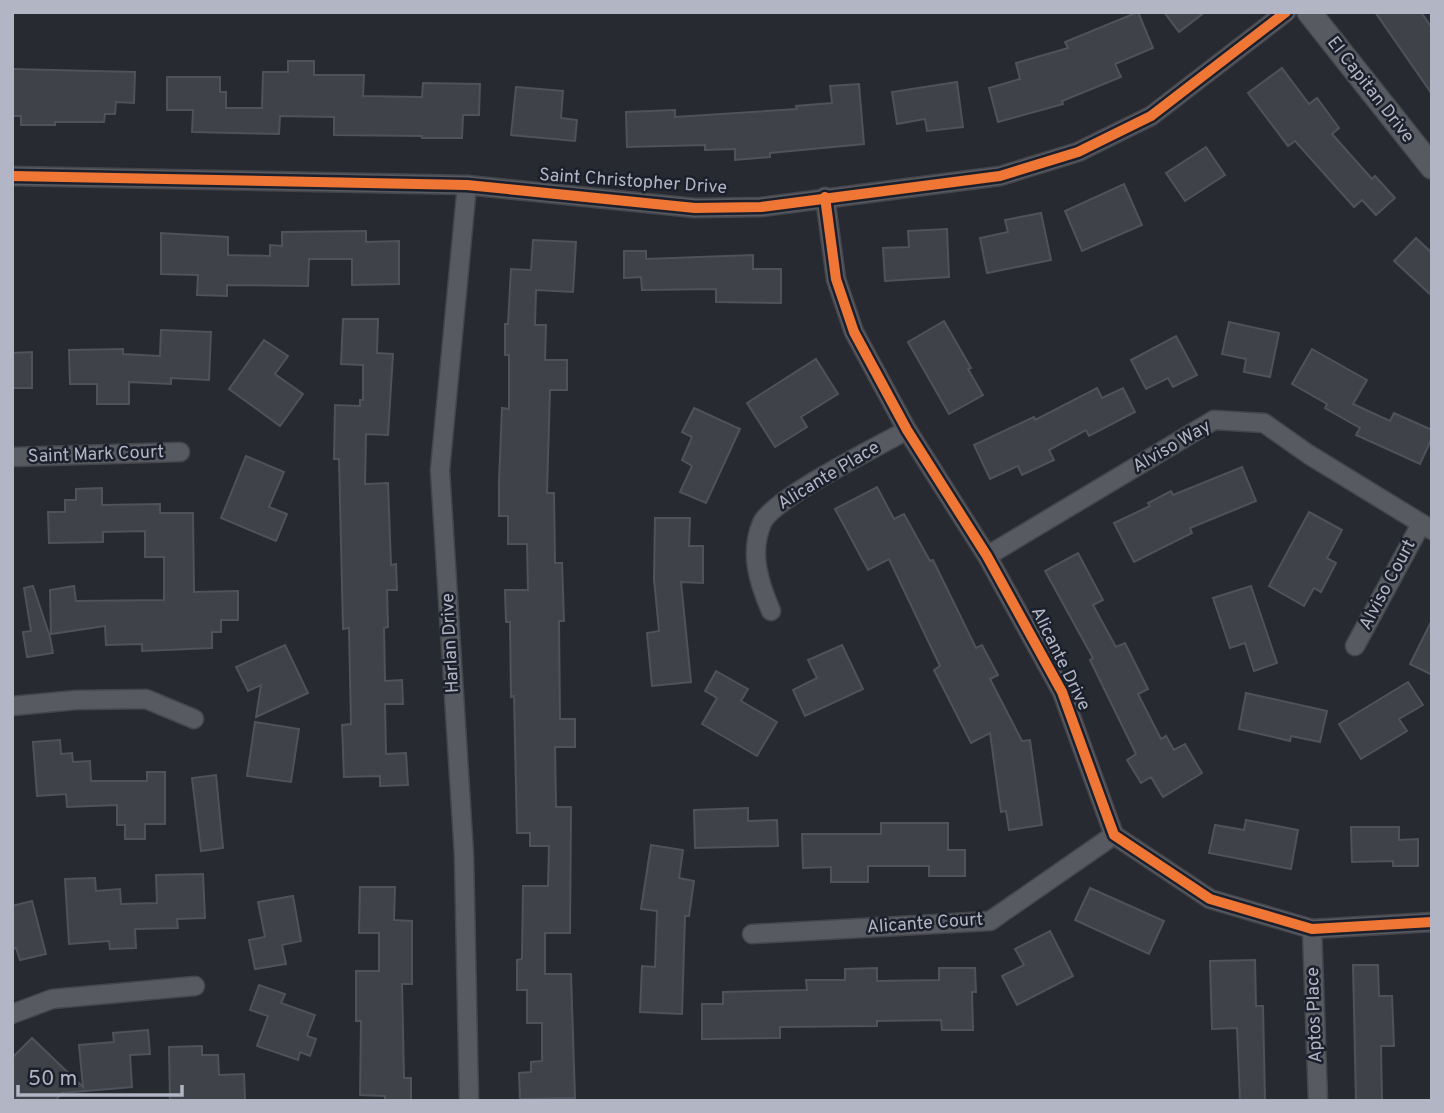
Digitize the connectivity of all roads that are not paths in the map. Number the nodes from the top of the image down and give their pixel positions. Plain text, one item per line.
1 (1286, 12) edge
2 (1309, 12) edge
3 (1432, 167) edge
4 (12, 176) edge
5 (467, 186) junction
6 (825, 197) junction
7 (907, 429) junction
8 (180, 452) dead end
9 (12, 457) edge
10 (1426, 527) edge
11 (987, 556) junction
12 (771, 611) dead end
13 (1355, 646) dead end
14 (12, 706) edge
15 (194, 719) dead end
16 (1114, 835) junction
17 (1432, 922) edge
18 (1312, 929) junction
19 (752, 934) dead end
20 (195, 986) dead end
21 (12, 1014) edge
22 (469, 1101) edge
23 (1318, 1101) edge

1 - 6 street, Saint Christopher Drive
2 - 3 street, El Capitan Drive
4 - 5 street, Saint Christopher Drive
5 - 6 street, Saint Christopher Drive
5 - 22 street, Harlan Drive
6 - 7 street, Alicante Drive
7 - 11 street, Alicante Drive
7 - 12 street, Alicante Place
8 - 9 street, Saint Mark Court
10 - 11 street, Alviso Way
10 - 13 street, Alviso Court
11 - 16 street, Alicante Drive
14 - 15 street
16 - 18 street
16 - 19 street, Alicante Court
17 - 18 street
18 - 23 street, Aptos Place
20 - 21 street

